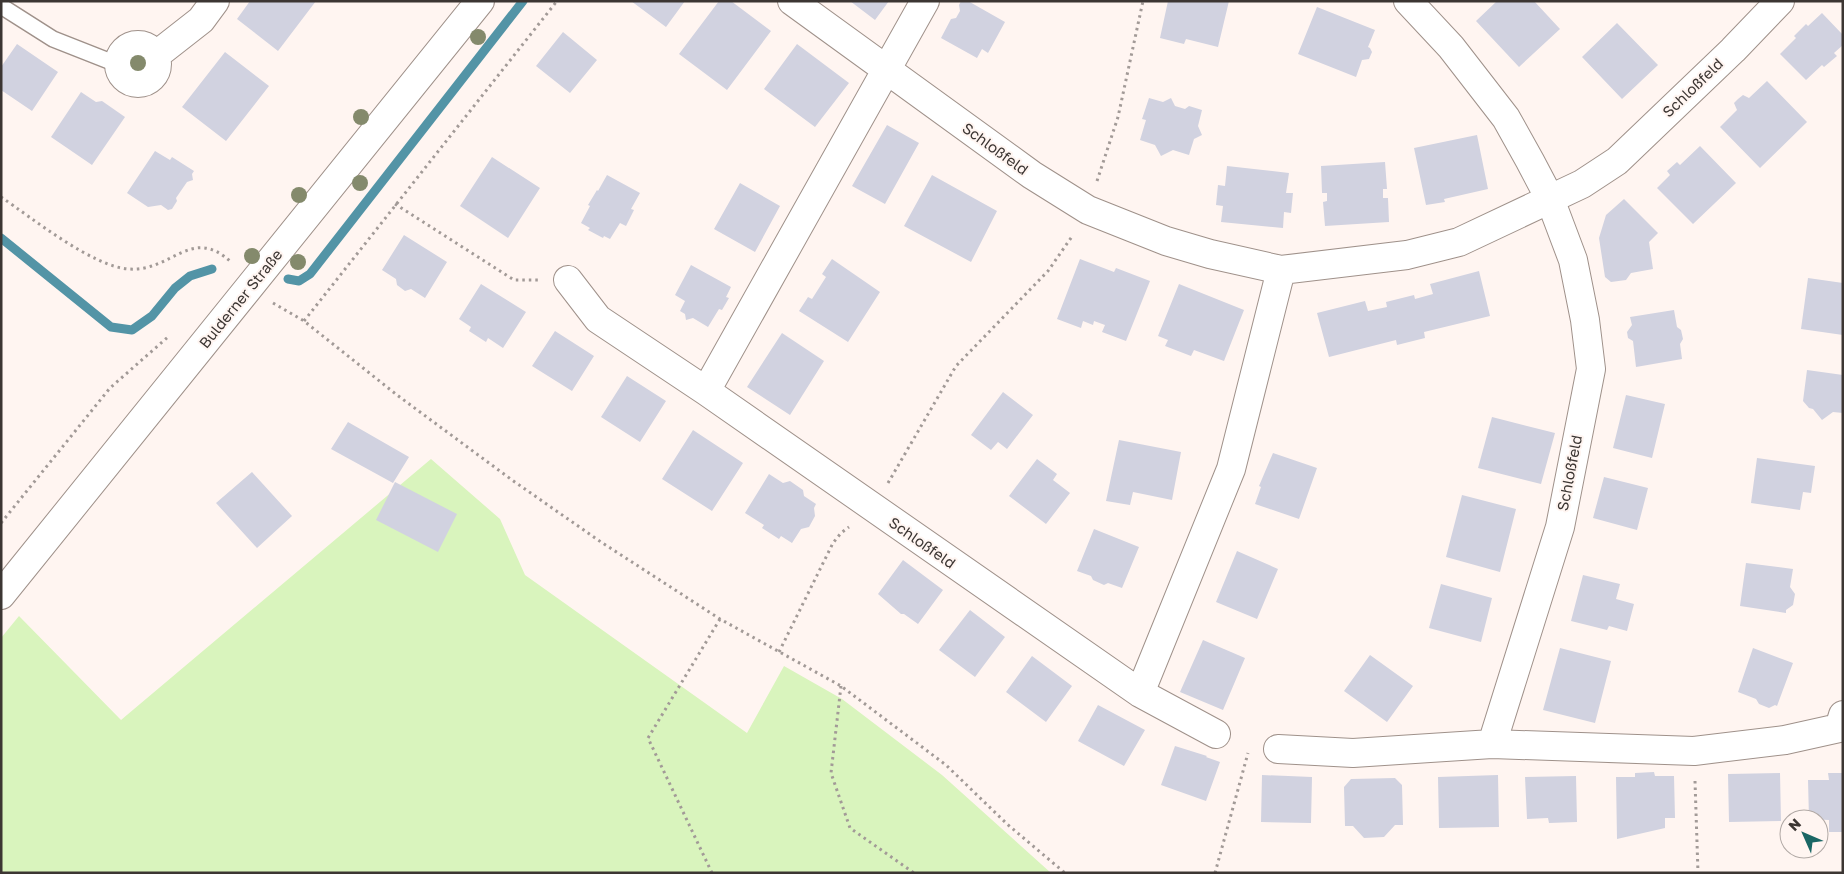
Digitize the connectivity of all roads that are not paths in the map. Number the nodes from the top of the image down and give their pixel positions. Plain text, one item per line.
1 (215, 1) edge
2 (480, 1) edge
3 (792, 1) edge
4 (925, 1) edge
5 (1408, 1) edge
6 (1780, 1) edge
7 (1, 6) edge
8 (119, 65) joint
9 (886, 71) junction
10 (1550, 199) junction
11 (1281, 270) junction
12 (568, 280) road end
13 (706, 391) junction
14 (1, 595) edge
15 (1140, 693) junction
16 (1841, 724) edge
17 (1216, 734) dead end
18 (1492, 744) junction
19 (1278, 749) dead end

1 - 8 street
2 - 14 street, Bulderner Straße
3 - 9 street, Schloßfeld
4 - 9 street
5 - 10 street, Schloßfeld
6 - 10 street, Schloßfeld
7 - 8 lane
9 - 11 street, Schloßfeld
9 - 13 street
10 - 11 street, Schloßfeld
10 - 18 street, Schloßfeld
11 - 15 street
12 - 13 street, Schloßfeld
13 - 15 street, Schloßfeld
15 - 17 street, Schloßfeld
16 - 18 street
18 - 19 street

